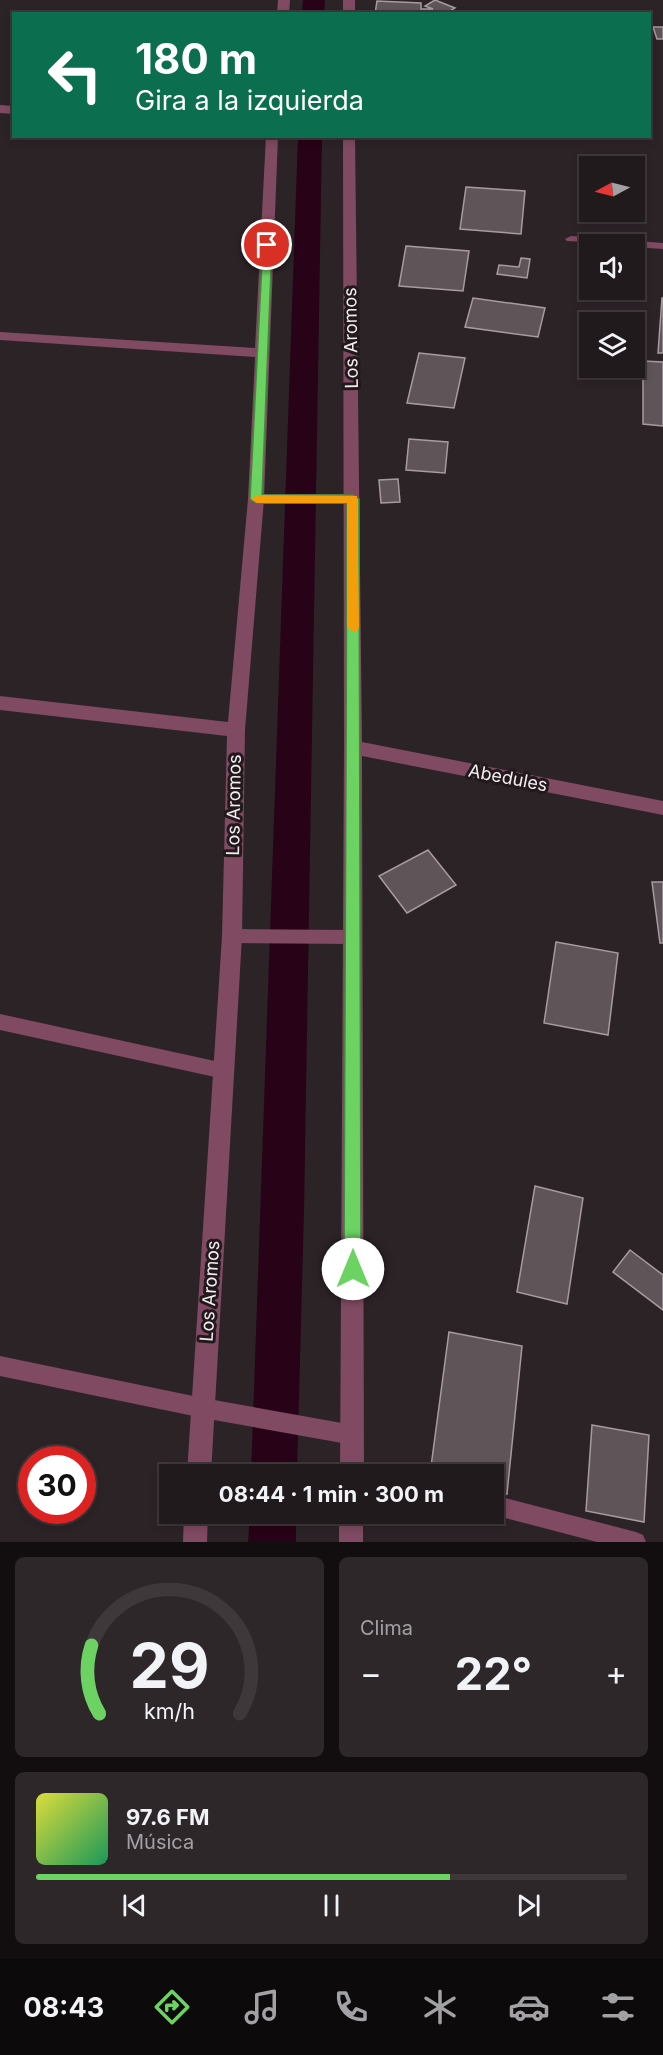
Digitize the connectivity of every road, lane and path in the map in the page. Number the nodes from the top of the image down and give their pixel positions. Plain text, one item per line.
1 (272, 138) edge
2 (349, 138) edge
3 (572, 238) dead end
4 (663, 246) edge
5 (0, 336) edge
6 (262, 353) junction
7 (256, 499) junction
8 (353, 499) junction
9 (0, 703) edge
10 (236, 730) junction
11 (353, 747) junction
12 (663, 808) edge
13 (232, 936) junction
14 (352, 937) junction
15 (0, 1022) edge
16 (224, 1071) junction
17 (0, 1366) edge
18 (203, 1408) junction
19 (353, 1435) junction
20 (200, 1464) edge
21 (352, 1464) edge
22 (504, 1509) edge
23 (196, 1524) edge
24 (351, 1524) edge
25 (195, 1542) edge
26 (351, 1542) edge
27 (636, 1542) edge

1 - 6 street, Los Aromos
2 - 8 street, Los Aromos
3 - 4 lane
5 - 6 street
6 - 7 street, Los Aromos
7 - 8 lane
7 - 10 street, Los Aromos
8 - 11 street, Los Aromos
9 - 10 street
10 - 13 street, Los Aromos
11 - 12 street, Abedules
11 - 14 street, Los Aromos
13 - 14 lane
13 - 16 street, Los Aromos
14 - 19 street, Los Aromos
15 - 16 lane
16 - 18 street, Los Aromos
17 - 18 lane
18 - 19 lane
18 - 20 street, Los Aromos
19 - 21 street, Los Aromos
22 - 27 lane
23 - 25 street
24 - 26 street

